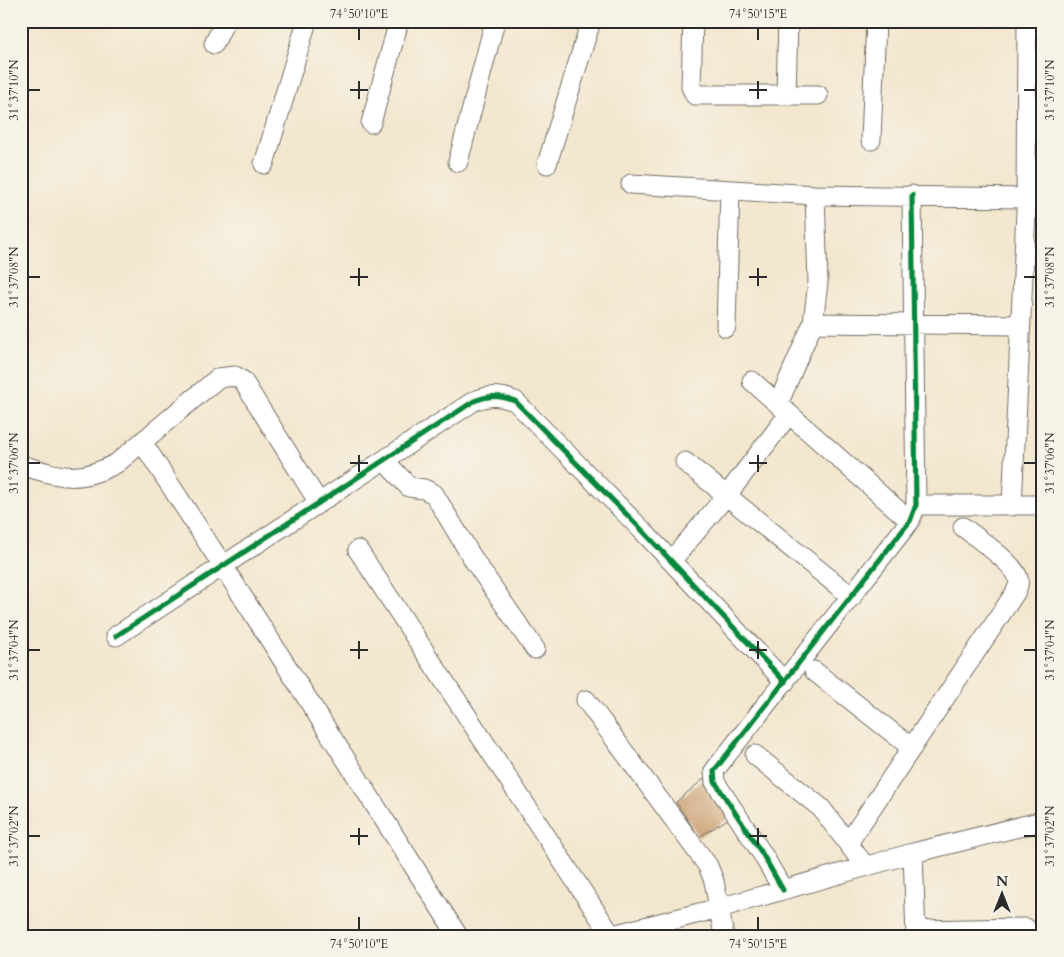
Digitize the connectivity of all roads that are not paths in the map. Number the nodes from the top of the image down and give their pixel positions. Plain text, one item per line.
1 (226, 21) edge
2 (307, 21) edge
3 (399, 21) edge
4 (495, 21) edge
5 (591, 21) edge
6 (693, 21) edge
7 (788, 21) edge
8 (876, 21) edge
9 (1027, 21) edge
10 (214, 44) dead end
11 (1034, 62) edge
12 (786, 95) junction
13 (818, 95) dead end
14 (371, 123) dead end
15 (871, 140) dead end
16 (458, 162) dead end
17 (264, 164) dead end
18 (548, 164) dead end
19 (631, 184) dead end
20 (730, 190) junction
21 (815, 195) junction
22 (912, 195) junction
23 (1031, 207) edge
24 (813, 323) junction
25 (915, 323) junction
26 (1021, 326) junction
27 (726, 328) dead end
28 (752, 381) dead end
29 (784, 409) junction
30 (142, 442) junction
31 (384, 460) junction
32 (685, 462) dead end
33 (21, 465) edge
34 (727, 495) junction
35 (319, 503) junction
36 (1043, 505) edge
37 (1012, 506) junction
38 (913, 513) junction
39 (963, 527) dead end
40 (358, 550) dead end
41 (671, 561) junction
42 (223, 566) junction
43 (852, 598) junction
44 (116, 636) dead end
45 (535, 649) dead end
46 (814, 671) dead end
47 (785, 682) junction
48 (586, 700) dead end
49 (912, 748) junction
50 (755, 755) dead end
51 (1043, 821) edge
52 (848, 843) junction
53 (913, 853) junction
54 (865, 866) junction
55 (783, 890) junction
56 (719, 908) junction
57 (1026, 928) dead end
58 (916, 933) edge
59 (458, 936) edge
60 (610, 936) edge
61 (724, 936) edge

1 - 10 street
2 - 17 street
3 - 14 street
4 - 16 street
5 - 18 street
6 - 12 street
7 - 12 street
8 - 15 street
9 - 11 street
11 - 23 street
12 - 13 street
19 - 20 street
20 - 21 street
20 - 27 street
21 - 22 street
21 - 24 street
22 - 23 street
22 - 25 street
23 - 26 street
24 - 25 street
24 - 29 street
25 - 26 street
25 - 38 street
26 - 37 street
28 - 29 street
29 - 34 street
29 - 38 street
30 - 33 street
30 - 35 street
30 - 42 street
31 - 35 street
31 - 41 street
31 - 45 street
32 - 34 street
34 - 41 street
34 - 43 street
35 - 42 street
36 - 37 street
37 - 38 street
38 - 43 street
39 - 49 street
40 - 60 street
41 - 47 street
42 - 44 street
42 - 59 street
43 - 47 street
46 - 49 street
47 - 55 street
48 - 56 street
49 - 52 street
50 - 52 street
51 - 53 street
52 - 54 street
53 - 54 street
53 - 58 street
54 - 55 street
55 - 56 street
56 - 60 street
56 - 61 street
57 - 58 street

